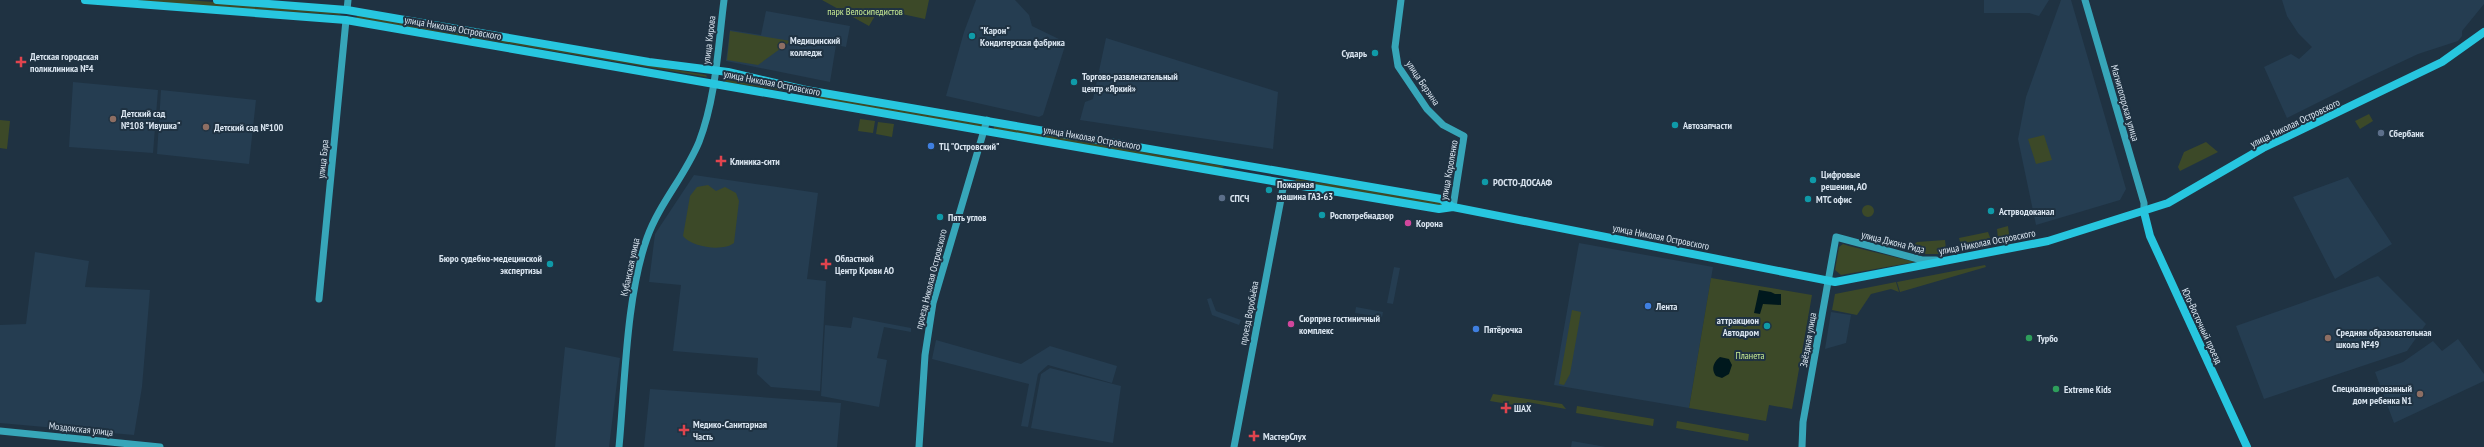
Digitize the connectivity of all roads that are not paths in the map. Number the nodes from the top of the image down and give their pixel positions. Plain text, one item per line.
1 (85, 0) edge
2 (217, 0) edge
3 (348, 0) edge
4 (724, 0) edge
5 (1400, 0) edge
6 (2085, 0) edge
7 (347, 10) junction
8 (346, 20) junction
9 (2484, 32) edge
10 (715, 71) junction
11 (714, 83) junction
12 (806, 90) junction
13 (804, 100) junction
14 (987, 120) junction
15 (984, 129) junction
16 (1464, 136) joint
17 (1239, 164) junction
18 (1286, 172) junction
19 (1238, 174) junction
20 (1284, 183) junction
21 (1452, 206) junction
22 (2144, 212) junction
23 (1836, 237) joint
24 (1946, 260) junction
25 (1828, 280) junction
26 (319, 299) dead end
27 (0, 431) edge
28 (160, 447) edge
29 (619, 447) edge
30 (919, 447) edge
31 (1234, 447) edge
32 (1802, 447) edge
33 (2247, 447) edge

1 - 8 main road, улица Николая Островского
2 - 7 main road, улица Николая Островского
3 - 7 main road
4 - 10 main road, улица Кирова
5 - 16 main road, улица Берзина
6 - 22 main road, Магнитогорская улица
7 - 8 main road
7 - 10 main road, улица Николая Островского
8 - 11 main road, улица Николая Островского
8 - 26 main road, улица Бэра
9 - 22 main road, улица Николая Островского
10 - 11 main road, улица Кирова
10 - 12 main road, улица Николая Островского
11 - 13 main road, улица Николая Островского
11 - 29 main road, Кубанская улица
12 - 13 main road
12 - 14 main road, улица Николая Островского
13 - 15 main road, улица Николая Островского
14 - 15 main road, проезд Николая Островского
14 - 17 main road, улица Николая Островского
15 - 19 main road, улица Николая Островского
15 - 30 main road, проезд Николая Островского
16 - 21 main road, улица Короленко
17 - 18 main road, улица Николая Островского
17 - 19 main road
18 - 20 main road
18 - 21 main road, улица Николая Островского
19 - 20 main road, улица Николая Островского
20 - 21 main road, улица Николая Островского
20 - 31 main road, проезд Воробьёва
21 - 25 main road, улица Николая Островского
22 - 24 main road, улица Николая Островского
22 - 33 main road, Юго-Восточный проезд
23 - 24 main road, улица Джона Рида
23 - 25 main road, Звёздная улица
24 - 25 main road, улица Николая Островского
25 - 32 main road, Звёздная улица
27 - 28 main road, Моздокская улица

